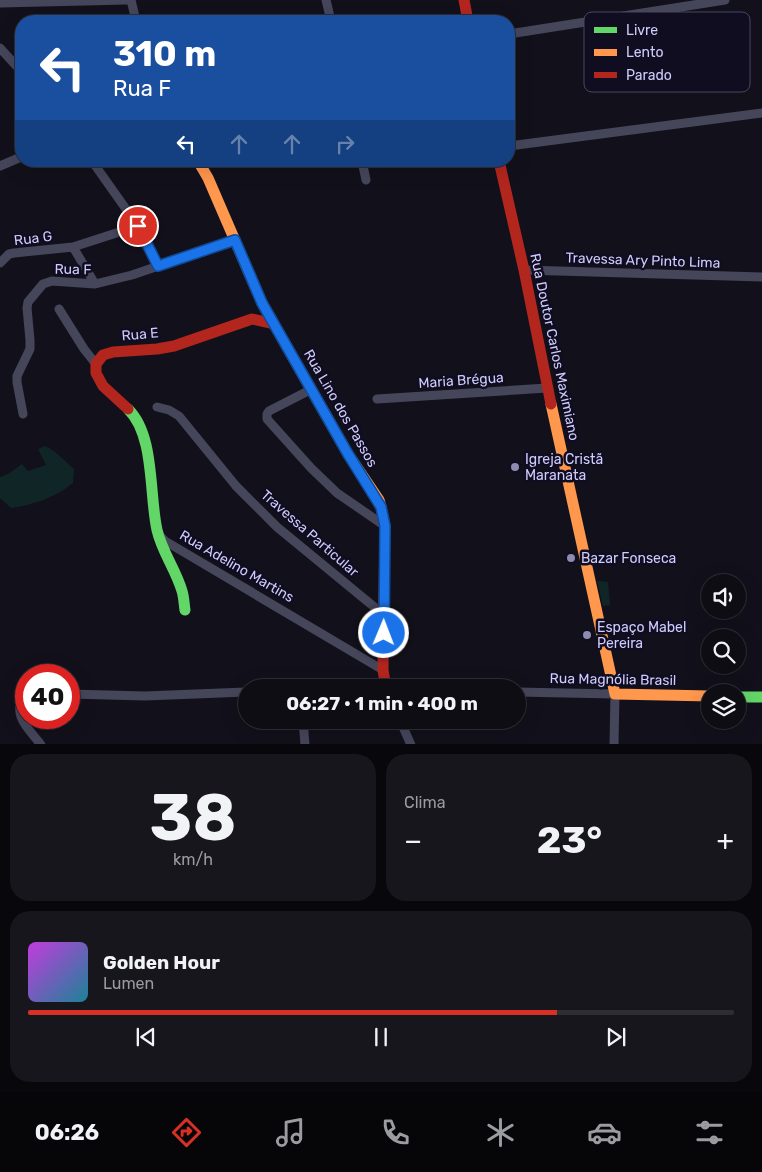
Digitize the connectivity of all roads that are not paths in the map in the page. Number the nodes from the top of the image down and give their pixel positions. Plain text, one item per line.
1 (127, 0) edge
2 (132, 0) edge
3 (326, 0) edge
4 (464, 0) edge
5 (725, 0) edge
6 (0, 3) edge
7 (649, 12) edge
8 (135, 15) edge
9 (330, 15) edge
10 (467, 15) edge
11 (584, 22) edge
12 (515, 33) edge
13 (0, 48) edge
14 (15, 64) edge
15 (762, 113) edge
16 (515, 145) edge
17 (15, 160) edge
18 (0, 166) edge
19 (96, 167) edge
20 (202, 167) edge
21 (363, 167) edge
22 (500, 167) edge
23 (366, 180) dead end
24 (138, 226) junction
25 (235, 240) junction
26 (73, 247) junction
27 (0, 263) edge
28 (158, 266) junction
29 (524, 270) junction
30 (762, 277) edge
31 (95, 284) junction
32 (262, 303) junction
33 (59, 309) dead end
34 (252, 319) junction
35 (274, 324) junction
36 (96, 364) junction
37 (546, 388) junction
38 (312, 389) junction
39 (377, 399) dead end
40 (157, 407) dead end
41 (23, 414) dead end
42 (385, 526) junction
43 (160, 536) junction
44 (185, 610) dead end
45 (384, 615) junction
46 (384, 670) junction
47 (385, 679) edge
48 (238, 692) edge
49 (526, 692) edge
50 (80, 694) edge
51 (615, 694) junction
52 (701, 696) edge
53 (746, 696) edge
54 (762, 697) edge
55 (30, 729) edge
56 (304, 729) edge
57 (404, 729) edge
58 (41, 744) edge
59 (305, 744) edge
60 (411, 744) edge
61 (614, 744) edge

1 - 6 street
2 - 8 street
3 - 9 street
4 - 10 street
5 - 7 street
11 - 12 street
13 - 14 street
15 - 16 street
17 - 18 street
19 - 24 street
20 - 25 street, Rua Lino dos Passos
21 - 23 street
22 - 29 street, Rua Doutor Carlos Maximiano
24 - 26 street, Rua G
24 - 28 street
25 - 28 street, Rua F
25 - 32 street, Rua Lino dos Passos
26 - 27 street, Rua G
26 - 31 street, Rua G
28 - 31 street, Rua F
29 - 30 street, Travessa Ary Pinto Lima
29 - 37 street, Rua Doutor Carlos Maximiano
31 - 41 street, Rua F
32 - 34 street
32 - 35 street, Rua Lino dos Passos
33 - 36 street
34 - 35 street
34 - 36 street, Rua E
35 - 38 street, Rua Lino dos Passos
36 - 43 street, Rua Adelino Martins
37 - 39 street, Maria Brégua
37 - 51 street, Rua Doutor Carlos Maximiano
38 - 42 street, Rua Lino dos Passos
38 - 42 street
40 - 45 street, Travessa Particular
42 - 45 street, Rua Lino dos Passos
43 - 44 street
43 - 46 street, Rua Adelino Martins
45 - 46 street, Rua Lino dos Passos
46 - 47 street, Rua Lino dos Passos
48 - 50 street
49 - 51 street, Rua Magnólia Brasil
51 - 52 street, Rua Magnólia Brasil
51 - 61 street, Rua Doutor Carlos Maximiano
53 - 54 street
55 - 58 street
56 - 59 street
57 - 60 street

